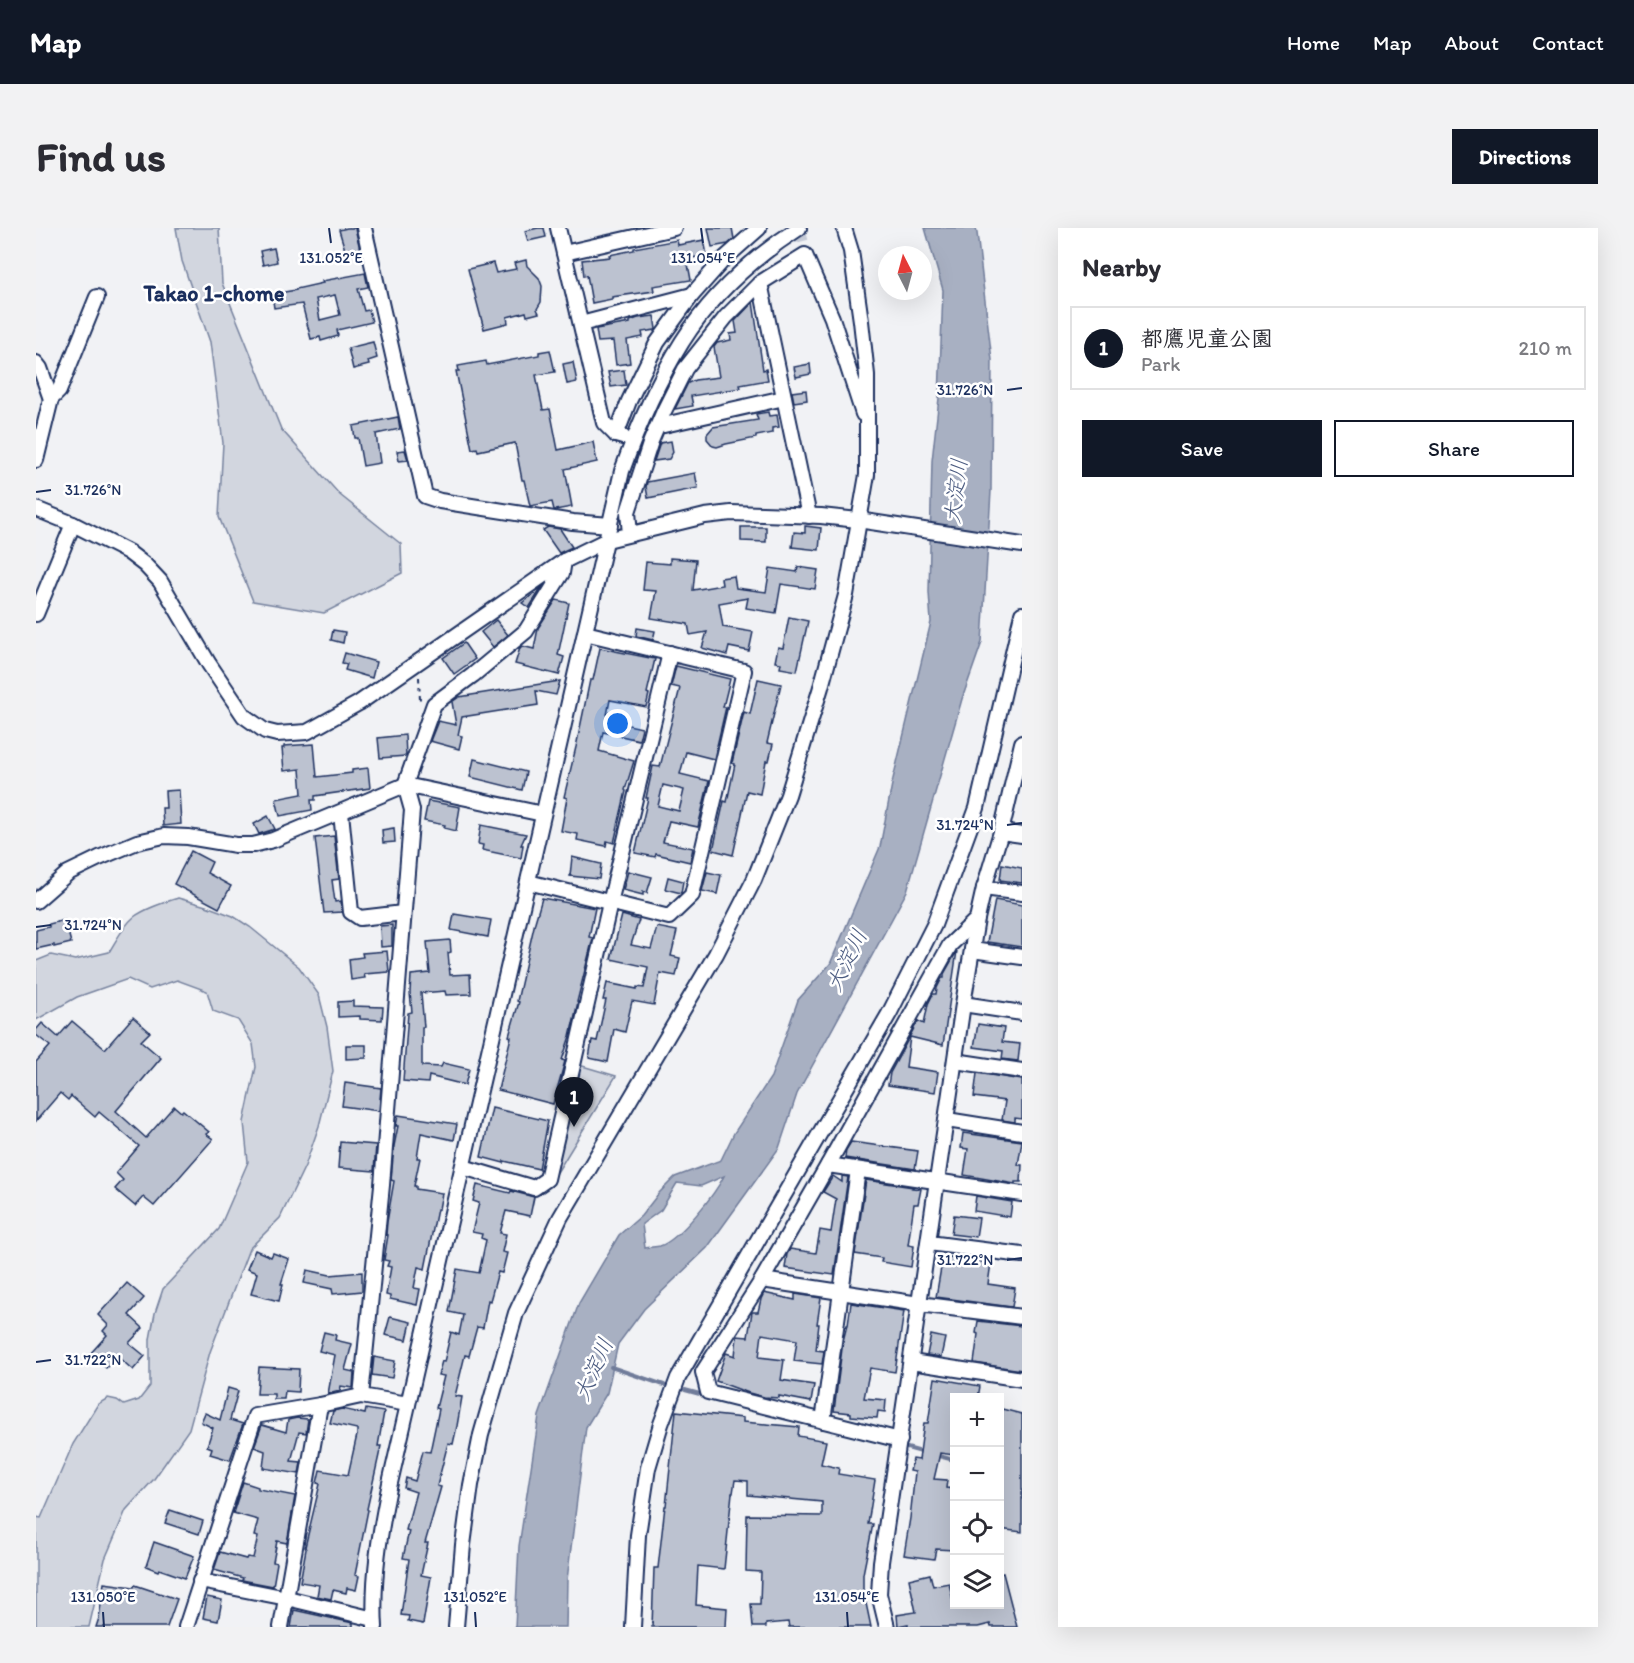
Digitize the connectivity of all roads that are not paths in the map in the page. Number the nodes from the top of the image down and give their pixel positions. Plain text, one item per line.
1 (364, 228) edge
2 (558, 228) edge
3 (674, 228) edge
4 (759, 228) edge
5 (799, 228) edge
6 (844, 228) edge
7 (564, 253) junction
8 (760, 284) junction
9 (692, 295) junction
10 (96, 297) dead end
11 (581, 324) junction
12 (36, 363) edge
13 (784, 398) junction
14 (51, 399) junction
15 (659, 424) junction
16 (867, 429) junction
17 (616, 435) junction
18 (633, 441) junction
19 (36, 460) edge
20 (36, 509) edge
21 (809, 516) junction
22 (858, 520) junction
23 (73, 525) junction
24 (610, 525) junction
25 (630, 534) junction
26 (606, 540) junction
27 (1022, 545) edge
28 (564, 561) junction
29 (36, 614) edge
30 (1022, 614) edge
31 (585, 633) junction
32 (670, 653) junction
33 (1022, 743) edge
34 (1018, 775) edge
35 (405, 785) junction
36 (341, 813) junction
37 (543, 814) junction
38 (1001, 832) junction
39 (1022, 835) edge
40 (528, 882) junction
41 (984, 888) junction
42 (1022, 893) edge
43 (36, 901) edge
44 (610, 903) junction
45 (403, 913) junction
46 (977, 919) junction
47 (972, 950) junction
48 (1022, 957) edge
49 (963, 1004) junction
50 (1022, 1013) edge
51 (956, 1060) junction
52 (1022, 1071) edge
53 (947, 1120) junction
54 (1022, 1132) edge
55 (828, 1165) junction
56 (463, 1167) junction
57 (858, 1170) junction
58 (938, 1183) junction
59 (1022, 1194) edge
60 (929, 1243) junction
61 (1022, 1256) edge
62 (762, 1280) junction
63 (842, 1291) junction
64 (919, 1304) junction
65 (1022, 1317) edge
66 (910, 1362) junction
67 (1022, 1379) edge
68 (361, 1396) junction
69 (408, 1404) junction
70 (320, 1405) junction
71 (823, 1421) junction
72 (899, 1445) junction
73 (200, 1581) junction
74 (287, 1598) junction
75 (374, 1623) edge
76 (186, 1627) edge
77 (281, 1627) edge
78 (456, 1627) edge
79 (633, 1627) edge
80 (887, 1627) edge

1 - 24 street
2 - 7 street
3 - 7 street
4 - 9 street
5 - 18 street
6 - 16 street
7 - 11 street
8 - 13 street
8 - 15 street
8 - 16 street
9 - 11 street
9 - 17 street
10 - 14 street
11 - 17 street
12 - 14 street
13 - 15 street
13 - 21 street
14 - 19 street
15 - 25 street
16 - 22 street
17 - 18 street
18 - 24 street
20 - 23 street
21 - 22 street
21 - 25 street
22 - 27 street
22 - 78 street
23 - 28 street
23 - 29 street
24 - 26 street
25 - 26 street
26 - 28 street
26 - 31 street
28 - 35 street
30 - 79 street
31 - 32 street
31 - 37 street
32 - 44 street
32 - 44 street
33 - 34 street
34 - 38 street
35 - 36 street
35 - 37 street
35 - 45 street
36 - 43 street
36 - 45 street
37 - 40 street
38 - 39 street
38 - 41 street
40 - 44 street
40 - 56 street
41 - 42 street
41 - 46 street
44 - 56 street
45 - 68 street
46 - 47 street
46 - 55 street
47 - 48 street
47 - 49 street
49 - 50 street
49 - 51 street
51 - 52 street
51 - 53 street
53 - 54 street
53 - 58 street
55 - 57 street
55 - 62 street
56 - 69 street
57 - 58 street
57 - 63 street
58 - 59 street
58 - 60 street
60 - 61 street
60 - 64 street
62 - 63 street
62 - 71 street
63 - 64 street
63 - 71 street
64 - 65 street
64 - 66 street
66 - 67 street
66 - 72 street
68 - 69 street
68 - 70 street
69 - 75 street
70 - 73 street
70 - 74 street
71 - 72 street
72 - 80 street
73 - 74 street
73 - 76 street
74 - 75 street
74 - 77 street

